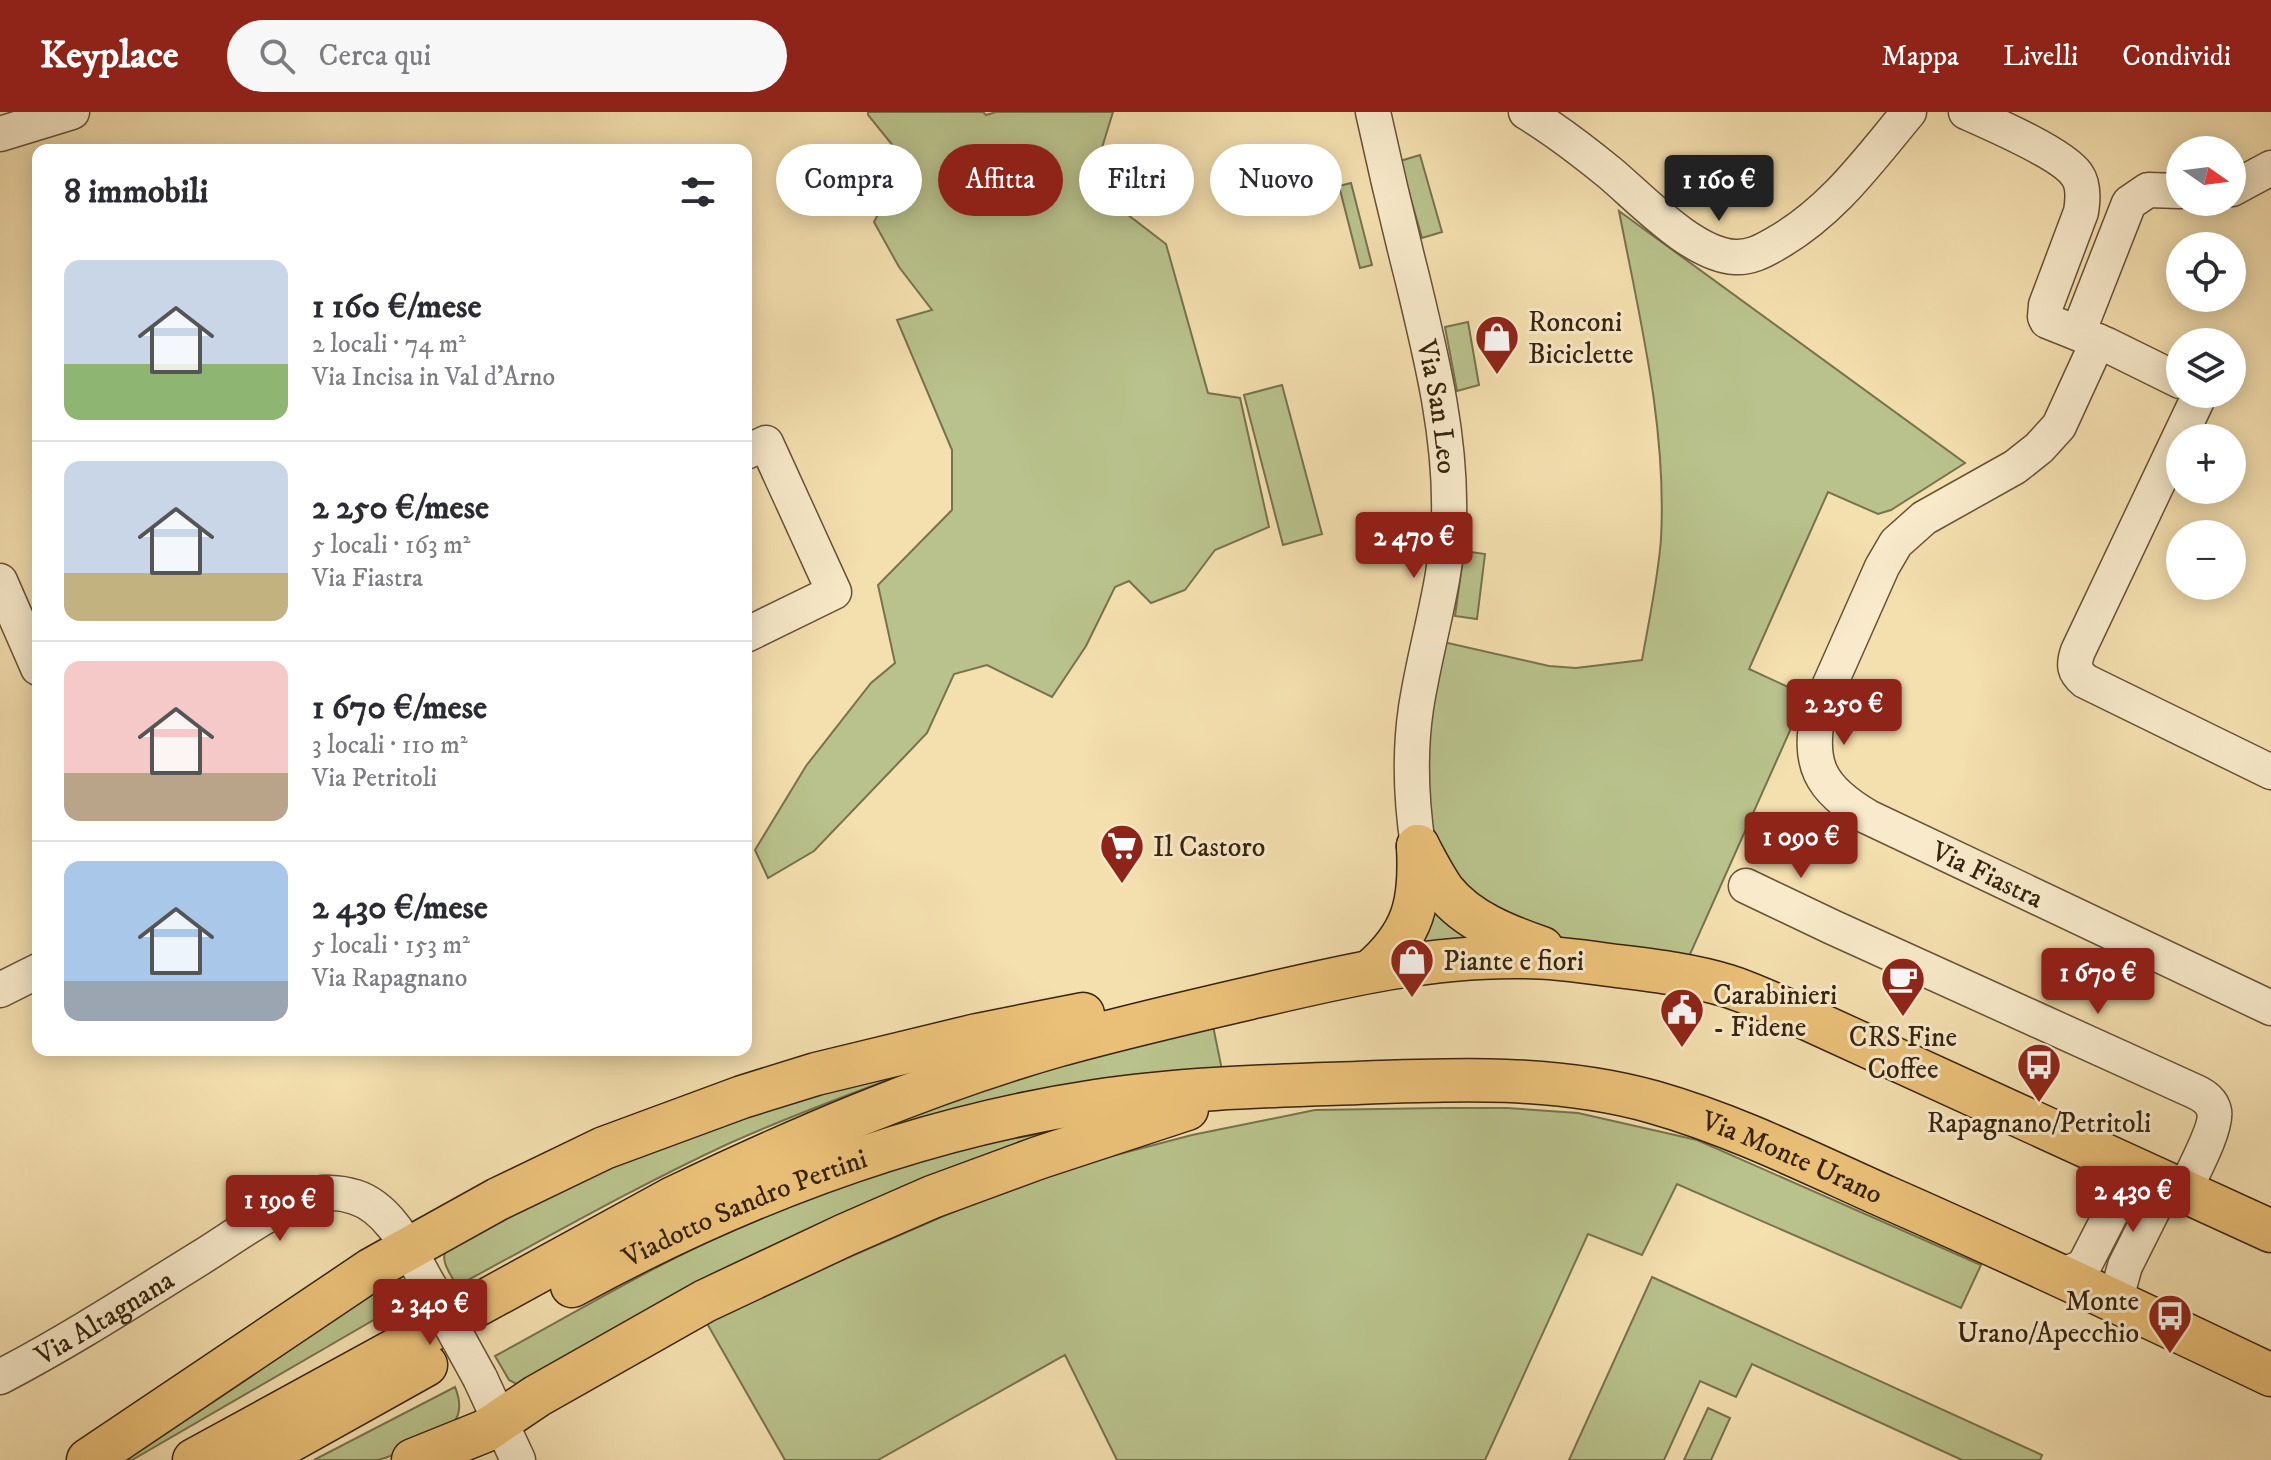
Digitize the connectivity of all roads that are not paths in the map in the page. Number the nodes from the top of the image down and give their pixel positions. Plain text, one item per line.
1 (72, 112) edge
2 (1373, 112) edge
3 (1526, 112) edge
4 (1909, 112) edge
5 (1966, 112) edge
6 (0, 134) edge
7 (2271, 168) edge
8 (2246, 181) edge
9 (2166, 191) edge
10 (2088, 337) junction
11 (2166, 374) edge
12 (2193, 408) edge
13 (752, 449) edge
14 (0, 581) edge
15 (752, 632) edge
16 (32, 654) edge
17 (2271, 772) edge
18 (1418, 846) junction
19 (1746, 886) dead end
20 (1572, 959) junction
21 (1371, 971) junction
22 (32, 974) edge
23 (0, 990) edge
24 (2271, 1008) edge
25 (1184, 1013) junction
26 (1277, 1086) junction
27 (2118, 1160) junction
28 (2184, 1191) junction
29 (2271, 1231) edge
30 (407, 1249) junction
31 (2062, 1275) junction
32 (2127, 1306) junction
33 (2271, 1375) edge
34 (0, 1377) edge
35 (501, 1420) junction
36 (88, 1460) edge
37 (194, 1460) edge
38 (256, 1460) edge
39 (413, 1460) edge
40 (518, 1460) edge

1 - 6 street
2 - 18 street, Via San Leo
3 - 4 street
5 - 10 street
7 - 8 street
9 - 10 street, Via Fiastra
10 - 11 street
10 - 24 street, Via Fiastra
12 - 17 street
13 - 15 street
14 - 16 street
18 - 20 main road
18 - 21 main road
19 - 28 street
20 - 21 main road
20 - 27 main road
21 - 25 main road
22 - 23 street
25 - 30 main road
25 - 37 main road, Viadotto Sandro Pertini
26 - 31 main road, Via Monte Urano
26 - 35 main road
26 - 38 main road, Viadotto Sandro Pertini
27 - 28 main road
27 - 31 street
28 - 29 main road
28 - 32 street
30 - 34 street, Via Altagnana
30 - 35 street, Via Altagnana, bridge
30 - 36 main road
31 - 32 main road, Via Monte Urano
32 - 33 main road, Via Monte Urano
35 - 39 main road
35 - 40 street, Via Altagnana

